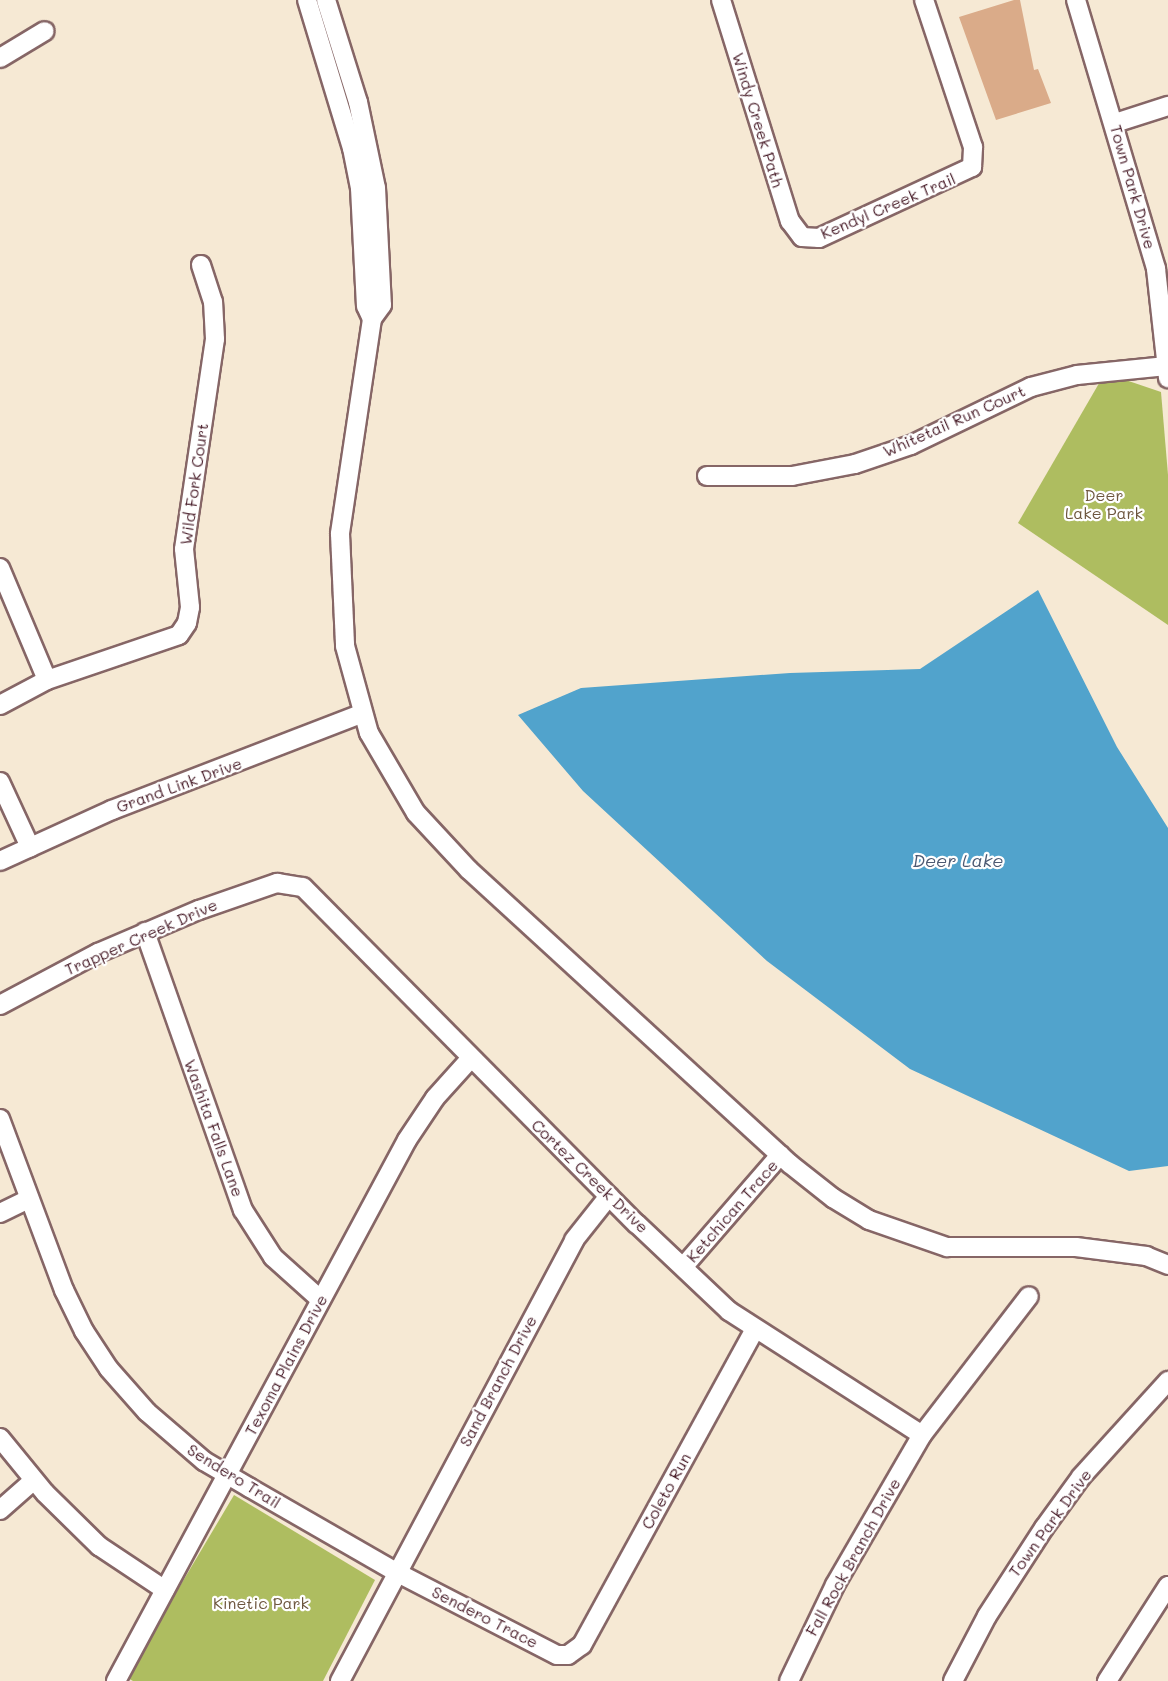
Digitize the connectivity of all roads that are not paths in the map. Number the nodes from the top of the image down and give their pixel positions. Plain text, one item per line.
1 (307, 0) edge
2 (326, 0) edge
3 (721, 0) edge
4 (924, 0) edge
5 (1076, 0) edge
6 (45, 31) dead end
7 (0, 58) edge
8 (341, 81) junction
9 (1168, 106) edge
10 (1115, 123) junction
11 (802, 237) joint
12 (201, 265) dead end
13 (1167, 372) edge
14 (707, 476) dead end
15 (0, 568) edge
16 (47, 680) junction
17 (0, 705) edge
18 (361, 714) junction
19 (0, 782) edge
20 (30, 847) junction
21 (0, 861) edge
22 (287, 882) joint
23 (145, 932) junction
24 (0, 1005) edge
25 (471, 1058) junction
26 (0, 1119) edge
27 (780, 1155) junction
28 (609, 1196) junction
29 (29, 1199) junction
30 (0, 1213) edge
31 (1168, 1265) edge
32 (684, 1266) junction
33 (1029, 1296) dead end
34 (321, 1300) junction
35 (755, 1329) junction
36 (1168, 1381) edge
37 (922, 1435) junction
38 (0, 1438) edge
39 (227, 1474) junction
40 (34, 1480) junction
41 (0, 1510) edge
42 (396, 1572) junction
43 (1168, 1586) edge
44 (165, 1590) junction
45 (575, 1652) joint
46 (116, 1681) edge
47 (342, 1681) edge
48 (789, 1681) edge
49 (953, 1681) edge
50 (1107, 1681) edge

1 - 8 street
2 - 8 street
3 - 11 street, Windy Creek Path
4 - 11 street, Kendyl Creek Trail
5 - 10 street, Town Park Drive
6 - 7 street
8 - 18 street
9 - 10 street
10 - 13 street, Town Park Drive
12 - 16 street, Wild Fork Court
13 - 14 street, Whitetail Run Court
15 - 16 street
16 - 17 street, Wild Fork Court
18 - 20 street, Grand Link Drive
18 - 27 street
19 - 20 street
20 - 21 street, Grand Link Drive
22 - 23 street, Trapper Creek Drive
22 - 25 street, Cortez Creek Drive
23 - 24 street, Trapper Creek Drive
23 - 34 street, Washita Falls Lane
25 - 28 street, Cortez Creek Drive
25 - 34 street, Texoma Plains Drive
26 - 29 street, Sendero Trail
27 - 31 street
27 - 32 street, Ketchican Trace
28 - 32 street, Cortez Creek Drive
28 - 42 street, Sand Branch Drive
29 - 30 street
29 - 39 street, Sendero Trail
32 - 35 street, Cortez Creek Drive
33 - 37 street, Fall Rock Branch Drive
34 - 39 street, Texoma Plains Drive
35 - 37 street, Cortez Creek Drive
35 - 45 street, Coleto Run
36 - 49 street, Town Park Drive
37 - 48 street, Fall Rock Branch Drive
38 - 40 street
39 - 42 street, Sendero Trail
39 - 44 street, Texoma Plains Drive
40 - 41 street
40 - 44 street
42 - 45 street, Sendero Trace
42 - 47 street, Sand Branch Drive
43 - 50 street
44 - 46 street, Texoma Plains Drive

